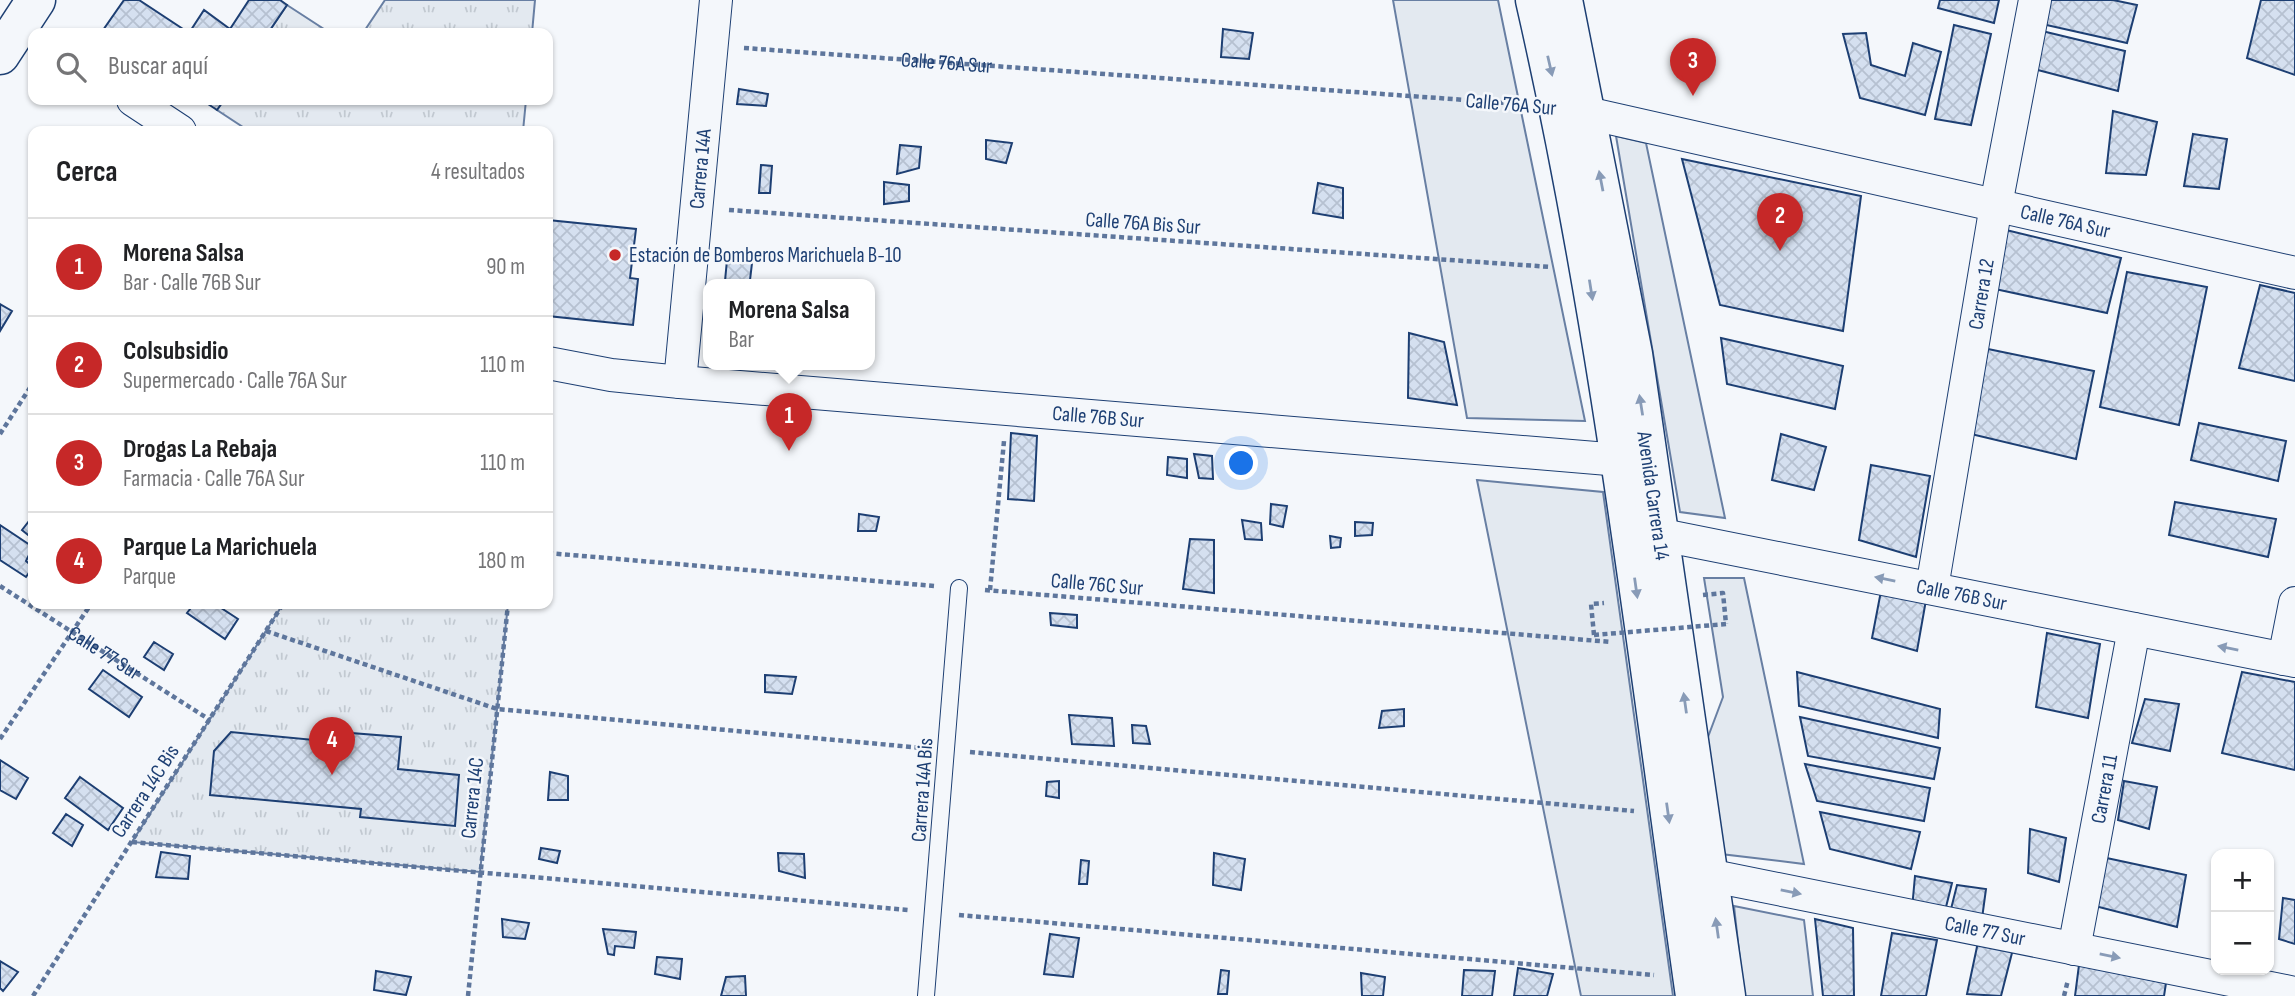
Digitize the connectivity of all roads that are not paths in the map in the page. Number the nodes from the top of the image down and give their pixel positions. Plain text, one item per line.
1 (716, 0) edge
2 (1535, 0) edge
3 (1563, 0) edge
4 (2035, 0) edge
5 (140, 105) edge
6 (1574, 110) junction
7 (172, 126) edge
8 (1996, 205) junction
9 (2295, 273) edge
10 (553, 364) edge
11 (680, 382) junction
12 (1634, 461) junction
13 (1644, 531) junction
14 (959, 588) road end
15 (1932, 588) junction
16 (2295, 603) edge
17 (2134, 629) junction
18 (2290, 660) edge
19 (1693, 872) junction
20 (2074, 949) junction
21 (2295, 993) edge
22 (926, 996) edge
23 (1695, 996) edge
24 (1726, 996) edge

1 - 11 street, Carrera 14A
2 -> 6 main road, Avenida Carrera 14
3 - 6 main road, Avenida Carrera 14
4 - 8 street, Carrera 12
5 - 7 street
6 - 8 street, Calle 76A Sur
12 -> 6 main road, Avenida Carrera 14
6 -> 12 main road, Avenida Carrera 14
8 - 9 street, Calle 76A Sur
8 - 15 street, Carrera 12
10 - 11 street, Calle 76B Sur
11 - 12 street, Calle 76B Sur
12 - 13 main road, Avenida Carrera 14
15 -> 13 street, Calle 76B Sur
19 -> 13 main road, Avenida Carrera 14
13 -> 19 main road, Avenida Carrera 14
14 - 22 lane, Carrera 14A Bis
15 - 17 street, Calle 76B Sur
16 - 18 street
18 -> 17 street, Calle 76B Sur
17 - 20 street, Carrera 11
19 -> 20 street, Calle 77 Sur
19 - 23 main road, Avenida Carrera 14
24 -> 19 main road, Avenida Carrera 14
20 -> 21 street, Calle 77 Sur

